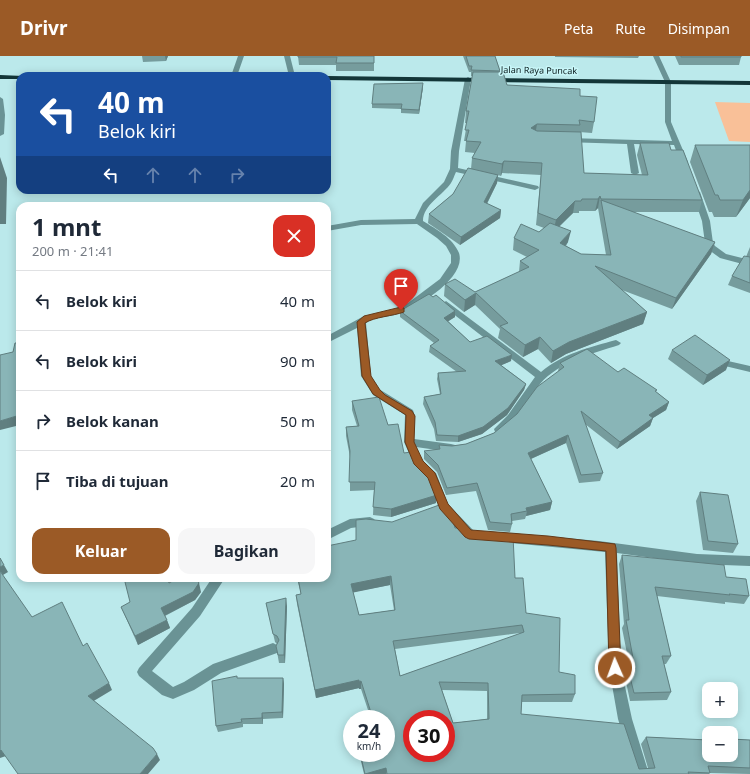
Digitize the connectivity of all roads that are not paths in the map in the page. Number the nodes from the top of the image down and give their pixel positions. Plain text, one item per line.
1 (241, 56) edge
2 (287, 56) edge
3 (656, 56) edge
4 (235, 72) edge
5 (291, 72) edge
6 (0, 77) edge
7 (16, 77) edge
8 (331, 78) edge
9 (468, 79) junction
10 (668, 82) junction
11 (750, 83) edge
12 (0, 99) edge
13 (0, 134) edge
14 (559, 139) edge
15 (630, 142) junction
16 (676, 143) junction
17 (686, 168) edge
18 (454, 169) junction
19 (635, 173) edge
20 (694, 186) edge
21 (535, 188) dead end
22 (419, 222) junction
23 (331, 227) edge
24 (750, 263) edge
25 (430, 292) junction
26 (361, 322) junction
27 (331, 338) edge
28 (616, 343) dead end
29 (728, 364) edge
30 (750, 369) edge
31 (541, 377) junction
32 (489, 436) edge
33 (409, 442) junction
34 (462, 446) edge
35 (444, 506) junction
36 (428, 511) edge
37 (378, 523) edge
38 (331, 533) edge
39 (611, 548) junction
40 (750, 561) edge
41 (216, 582) edge
42 (273, 649) dead end
43 (642, 774) edge

1 - 4 street
2 - 5 street
3 - 10 street
6 - 7 highway
8 - 9 highway, Jalan Raya Puncak
9 - 10 highway, Jalan Raya Puncak
9 - 18 street
10 - 11 highway, Jalan Raya Puncak
10 - 16 street
12 - 13 street
14 - 15 street
15 - 16 street
15 - 19 street
16 - 17 street
18 - 21 street
18 - 22 street
20 - 24 street
22 - 23 street
22 - 25 street
25 - 26 street
25 - 31 street
26 - 27 street
26 - 33 street
28 - 31 street
29 - 30 street
31 - 32 street
33 - 34 street
33 - 35 street
35 - 36 street
35 - 39 street
37 - 38 street
39 - 40 street
39 - 43 street
41 - 42 street

